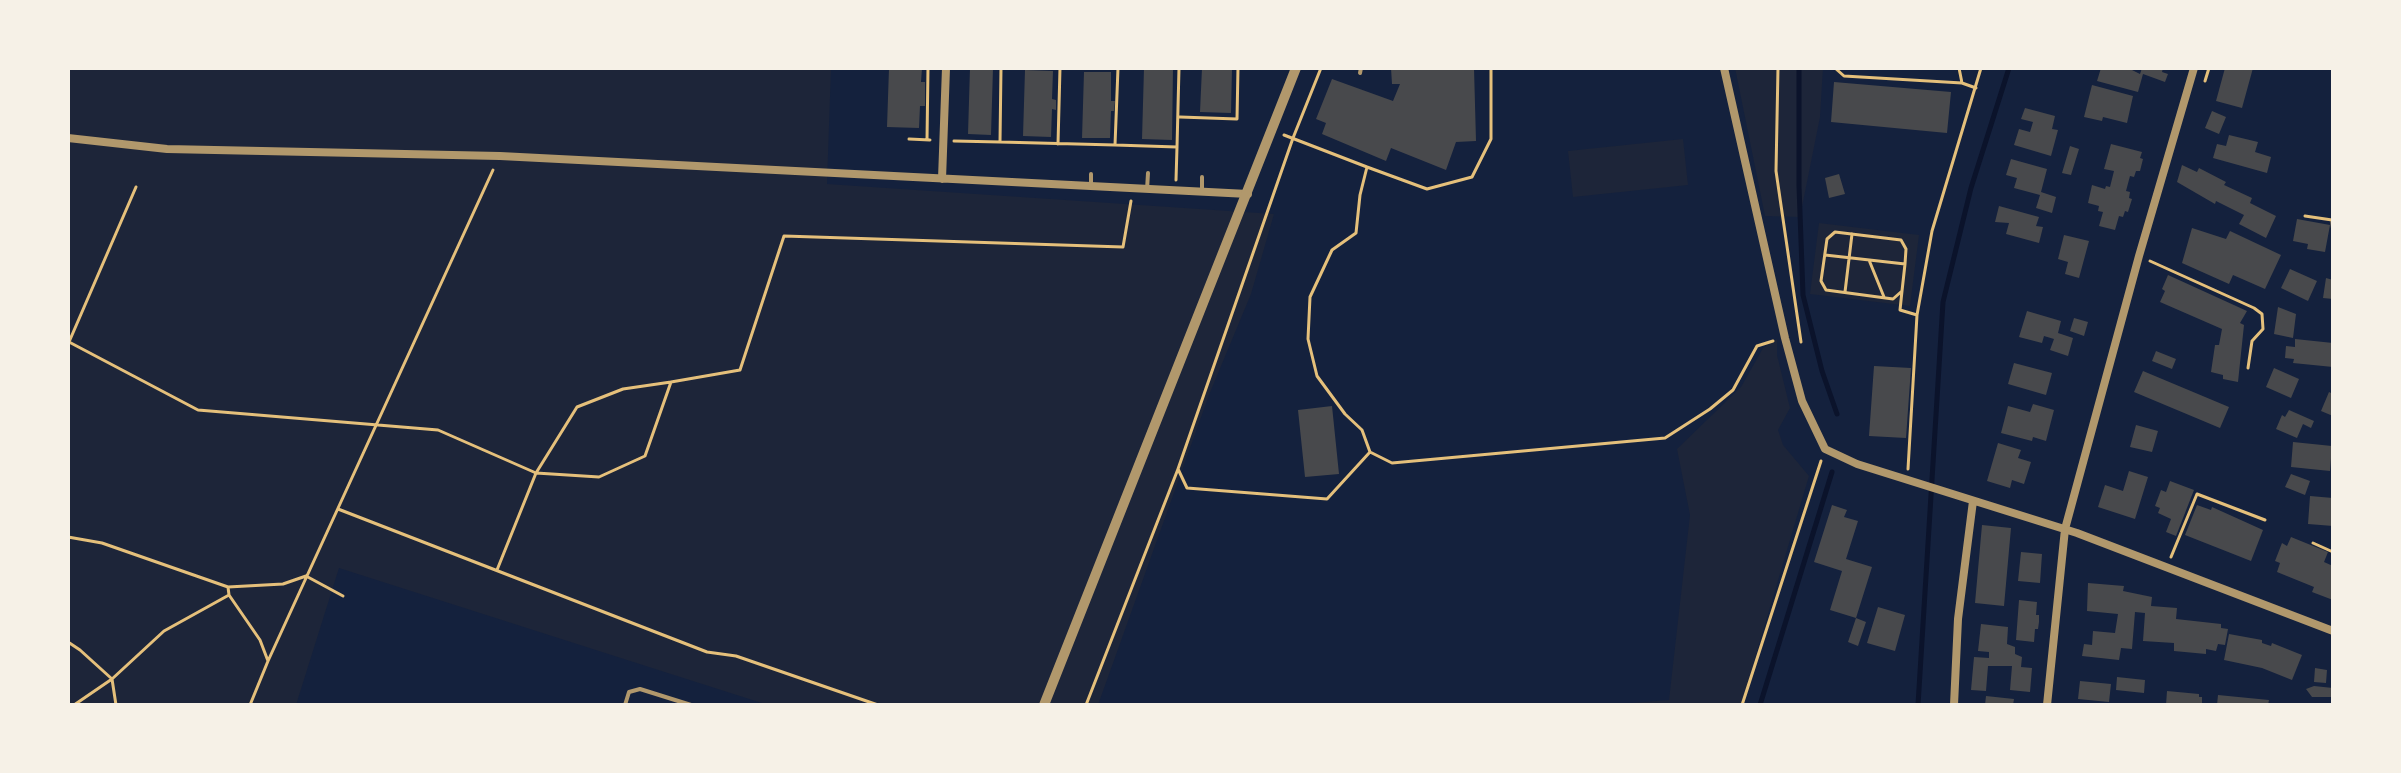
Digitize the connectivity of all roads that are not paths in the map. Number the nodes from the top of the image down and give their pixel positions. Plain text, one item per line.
1 (946, 68) edge
2 (1296, 68) edge
3 (1724, 68) edge
4 (2194, 68) edge
5 (68, 138) edge
6 (983, 170) dead end
7 (1037, 172) dead end
8 (1148, 173) dead end
9 (1091, 174) dead end
10 (1202, 177) dead end
11 (942, 179) junction
12 (982, 181) junction
13 (1036, 184) junction
14 (1091, 187) junction
15 (1147, 190) junction
16 (1202, 193) junction
17 (1248, 194) junction
18 (1973, 501) junction
19 (2065, 529) junction
20 (2333, 631) edge
21 (625, 705) edge
22 (691, 705) edge
23 (1044, 705) edge
24 (1954, 705) edge
25 (2047, 705) edge

1 - 11 street
2 - 17 street
3 - 18 street
4 - 19 street
5 - 11 street
6 - 12 lane
7 - 13 lane
8 - 15 lane
9 - 14 lane
10 - 16 lane
11 - 12 street
12 - 13 street
13 - 14 street
14 - 15 street
15 - 16 street
16 - 17 street
17 - 23 street
18 - 19 street
18 - 24 street
19 - 20 street
19 - 25 street
21 - 22 lane

